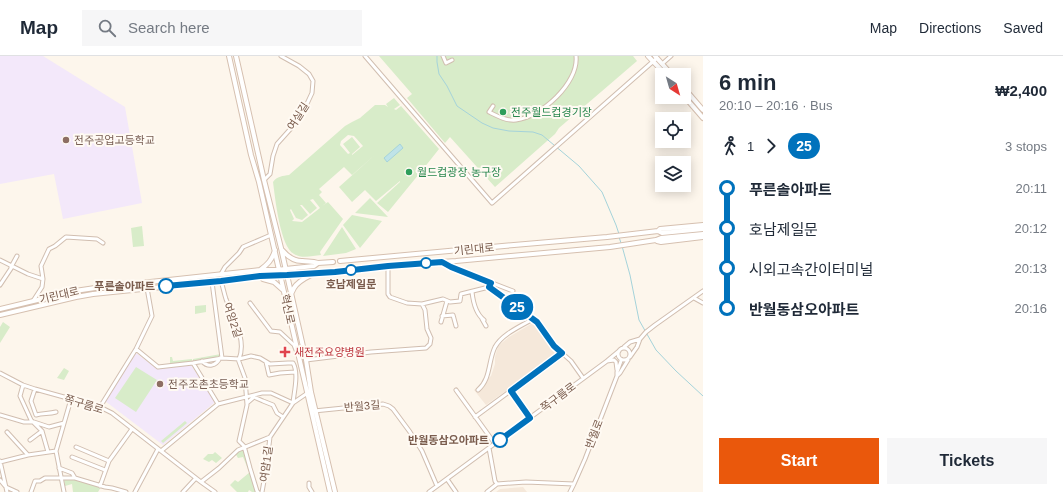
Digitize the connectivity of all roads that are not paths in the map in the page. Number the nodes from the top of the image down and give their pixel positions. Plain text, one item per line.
1 (229, 56) edge
2 (236, 56) edge
3 (281, 56) edge
4 (365, 56) edge
5 (443, 56) edge
6 (576, 56) edge
7 (648, 56) edge
8 (672, 56) edge
9 (656, 57) edge
10 (452, 60) dead end
11 (653, 62) junction
12 (662, 64) junction
13 (659, 68) edge
14 (666, 68) edge
15 (691, 96) edge
16 (691, 104) edge
17 (493, 106) dead end
18 (703, 110) edge
19 (703, 118) edge
20 (264, 180) junction
21 (258, 182) junction
22 (703, 225) edge
23 (703, 229) edge
24 (658, 232) junction
25 (703, 234) edge
26 (271, 235) junction
27 (703, 237) edge
28 (656, 240) junction
29 (103, 243) dead end
30 (281, 248) junction
31 (275, 250) junction
32 (17, 256) dead end
33 (0, 260) edge
34 (333, 262) dead end
35 (340, 262) dead end
36 (442, 262) junction
37 (318, 263) junction
38 (388, 266) junction
39 (12, 267) junction
40 (285, 269) junction
41 (260, 270) junction
42 (280, 270) junction
43 (315, 273) junction
44 (221, 274) junction
45 (281, 275) junction
46 (287, 275) junction
47 (260, 276) junction
48 (43, 279) junction
49 (221, 281) junction
50 (212, 282) junction
51 (491, 283) junction
52 (0, 285) edge
53 (489, 287) junction
54 (147, 288) junction
55 (284, 291) junction
56 (513, 291) dead end
57 (703, 291) edge
58 (472, 292) junction
59 (291, 294) junction
60 (694, 298) junction
61 (447, 300) junction
62 (33, 301) junction
63 (250, 303) dead end
64 (703, 303) edge
65 (422, 304) junction
66 (0, 309) edge
67 (0, 315) edge
68 (442, 316) junction
69 (533, 319) junction
70 (441, 322) dead end
71 (456, 326) dead end
72 (486, 326) dead end
73 (640, 339) junction
74 (624, 348) junction
75 (136, 349) junction
76 (298, 350) junction
77 (619, 351) junction
78 (562, 353) junction
79 (221, 358) junction
80 (620, 358) junction
81 (629, 358) junction
82 (238, 359) junction
83 (306, 360) junction
84 (202, 361) junction
85 (607, 361) junction
86 (266, 362) junction
87 (193, 363) junction
88 (617, 371) junction
89 (296, 373) junction
90 (0, 375) edge
91 (617, 376) junction
92 (583, 378) junction
93 (23, 385) junction
94 (35, 389) junction
95 (456, 390) dead end
96 (478, 390) dead end
97 (511, 391) junction
98 (309, 392) junction
99 (246, 397) junction
100 (71, 399) junction
101 (292, 402) junction
102 (247, 403) junction
103 (218, 404) junction
104 (100, 407) junction
105 (314, 411) junction
106 (56, 412) dead end
107 (0, 415) edge
108 (283, 417) junction
109 (475, 417) junction
110 (530, 418) junction
111 (34, 422) junction
112 (64, 423) junction
113 (132, 429) junction
114 (42, 431) junction
115 (7, 432) dead end
116 (270, 437) junction
117 (30, 440) dead end
118 (495, 444) junction
119 (244, 446) junction
120 (76, 447) dead end
121 (489, 448) junction
122 (159, 450) junction
123 (56, 451) junction
124 (48, 452) junction
125 (28, 455) junction
126 (72, 458) dead end
127 (109, 461) junction
128 (0, 462) edge
129 (59, 468) junction
130 (105, 470) junction
131 (62, 478) junction
132 (75, 478) junction
133 (196, 478) junction
134 (447, 479) junction
135 (0, 480) edge
136 (201, 482) junction
137 (309, 483) dead end
138 (497, 484) junction
139 (574, 484) junction
140 (6, 486) junction
141 (100, 486) junction
142 (437, 486) junction
143 (105, 488) junction
144 (7, 492) edge
145 (17, 492) edge
146 (31, 492) edge
147 (64, 492) edge
148 (102, 492) edge
149 (126, 492) edge
150 (135, 492) edge
151 (183, 492) edge
152 (215, 492) edge
153 (258, 492) edge
154 (262, 492) edge
155 (312, 492) edge
156 (330, 492) edge
157 (335, 492) edge
158 (429, 492) edge
159 (456, 492) edge
160 (487, 492) edge
161 (570, 492) edge

1 - 21 street, 혁신로
2 - 20 street, 혁신로
3 - 20 street, 여실길
4 - 11 street
5 - 10 street
6 - 17 street
7 - 11 street
8 - 12 street
9 - 11 street
9 - 12 street
11 - 13 street
12 - 14 street
15 - 18 street
16 - 19 street
20 - 21 street
20 - 30 street, 혁신로
21 - 26 street, 혁신로
22 - 24 street
23 - 24 street
24 - 35 street, 기린대로
25 - 28 street
26 - 31 street, 혁신로
26 - 44 street
27 - 28 street
28 - 36 street, 기린대로
29 - 48 street
30 - 37 street
30 - 40 street, 혁신로
31 - 41 street
31 - 42 street, 혁신로
32 - 39 street
33 - 39 street
34 - 37 street, 기린대로
36 - 38 street, 기린대로
36 - 51 street
37 - 40 street, 기린대로
38 - 43 street, 기린대로
38 - 65 street
39 - 48 street
39 - 52 street
40 - 42 street, 기린대로
40 - 46 street, 혁신로
41 - 42 street, 기린대로
41 - 44 street, 기린대로
42 - 45 street, 혁신로
43 - 46 street, 기린대로
43 - 59 street
44 - 62 street, 기린대로
45 - 46 street, 기린대로
45 - 47 street, 기린대로
45 - 55 street, 혁신로
46 - 59 street, 혁신로
47 - 49 street, 기린대로
47 - 55 street
48 - 62 street
49 - 50 street, 기린대로
49 - 82 street, 여암2길
50 - 54 street, 기린대로
50 - 79 street
51 - 53 street
51 - 56 street
53 - 58 street
53 - 69 street
54 - 67 street, 기린대로
54 - 75 street
55 - 76 street, 혁신로
57 - 60 street
58 - 61 street
58 - 72 street
59 - 83 street, 혁신로
60 - 64 street
60 - 73 street
61 - 65 street
61 - 68 street
62 - 66 street, 기린대로
63 - 76 street
65 - 83 street
68 - 70 street
68 - 71 street
69 - 78 street
69 - 96 street
73 - 74 street
73 - 81 street
74 - 77 street
74 - 81 street
75 - 87 street
75 - 104 street
76 - 98 street, 혁신로
77 - 80 street
77 - 85 street, 쪽구름로
78 - 92 street
78 - 97 street
79 - 82 street
79 - 84 street
79 - 84 street
80 - 81 street
80 - 85 street
80 - 88 street
81 - 91 street
82 - 86 street
82 - 99 street, 여암2길
83 - 98 street, 혁신로
84 - 87 street
85 - 88 street
85 - 92 street, 쪽구름로
86 - 89 street
86 - 89 street
87 - 103 street
88 - 91 street
89 - 101 street, 여암1길
90 - 93 street, 쪽구름로
91 - 139 street, 반월로
92 - 110 street, 쪽구름로
93 - 94 street, 쪽구름로
93 - 111 street
94 - 100 street, 쪽구름로
94 - 106 street
95 - 109 street
97 - 109 street
97 - 110 street
98 - 101 street, 여암1길
98 - 105 street, 혁신로
99 - 101 street
99 - 102 street, 여암2길
99 - 103 street
100 - 104 street, 쪽구름로
100 - 112 street
101 - 108 street, 여암1길
102 - 108 street
102 - 119 street, 여암2길
103 - 122 street
104 - 113 street, 쪽구름로
105 - 142 street, 반월3길
105 - 156 street, 혁신로
105 - 157 street, 혁신로
107 - 111 street
108 - 116 street, 여암1길
109 - 118 street
110 - 118 street, 쪽구름로
111 - 112 street
111 - 114 street
112 - 123 street
113 - 122 street, 쪽구름로
113 - 127 street
114 - 117 street
114 - 124 street
115 - 125 street
116 - 119 street
116 - 154 street, 여암1길
118 - 121 street, 쪽구름로
119 - 136 street
119 - 153 street, 여암2길
120 - 127 street
121 - 134 street, 쪽구름로
121 - 138 street
122 - 133 street, 쪽구름로
122 - 150 street
123 - 124 street
123 - 129 street
124 - 125 street
125 - 128 street
126 - 130 street
127 - 130 street
128 - 140 street
129 - 131 street
129 - 132 street
130 - 141 street
131 - 132 street
131 - 146 street
131 - 147 street
132 - 141 street
133 - 136 street, 쪽구름로
133 - 151 street
134 - 142 street, 쪽구름로
134 - 159 street
135 - 140 street
136 - 152 street, 쪽구름로
137 - 155 street
138 - 139 street
138 - 160 street
139 - 161 street, 반월로
140 - 144 street
140 - 145 street
141 - 143 street
142 - 158 street, 쪽구름로
143 - 148 street
143 - 149 street

